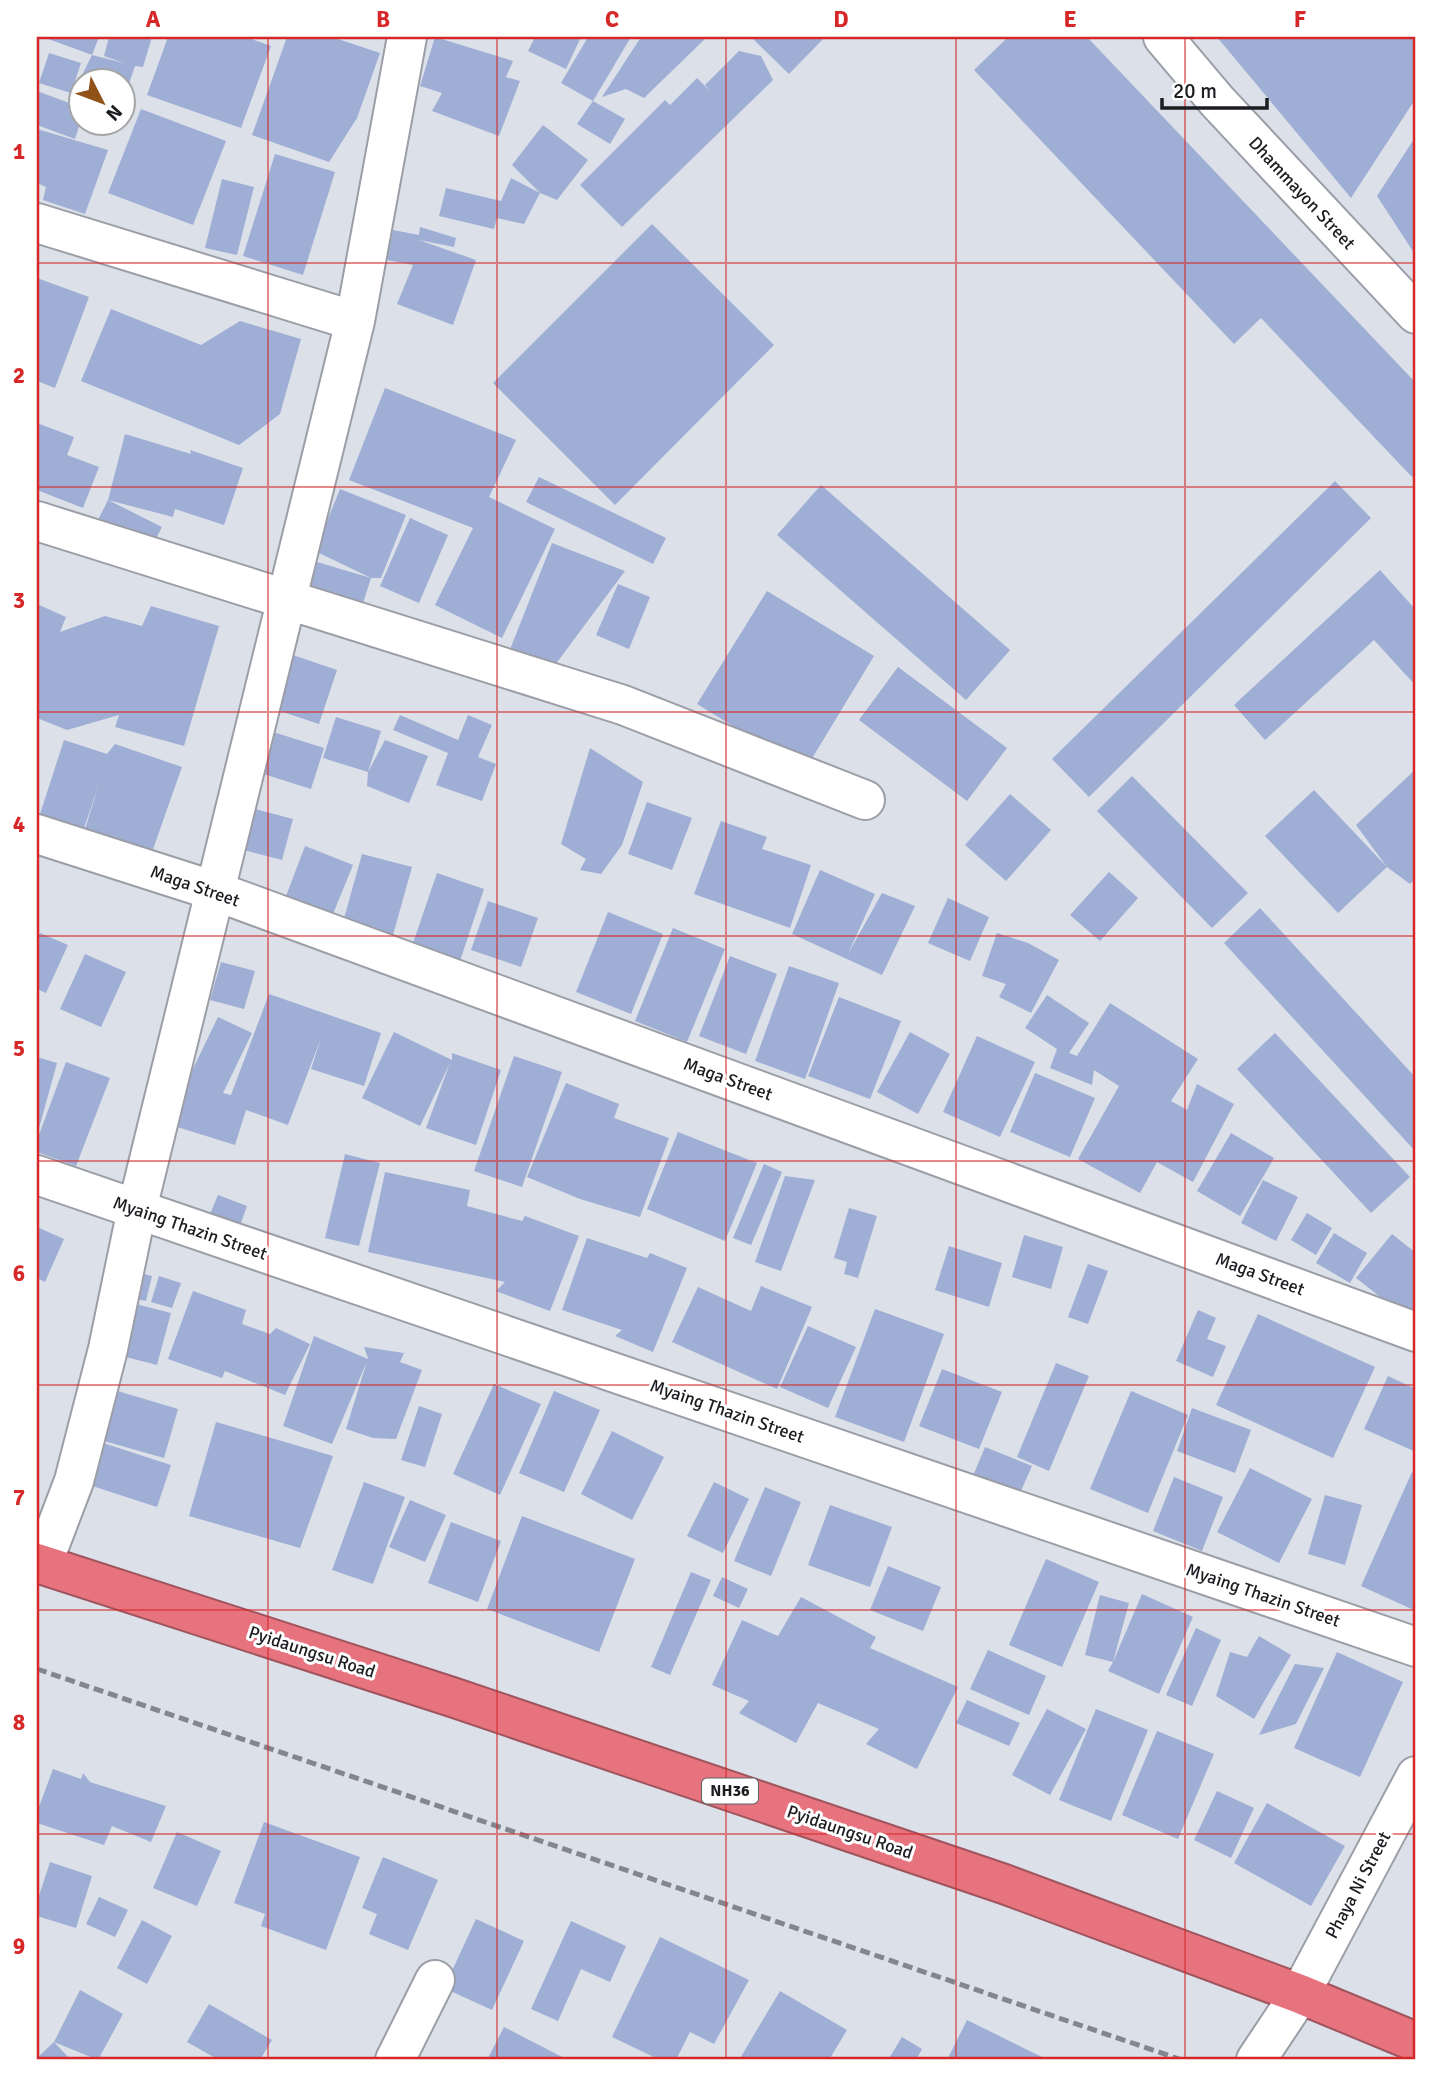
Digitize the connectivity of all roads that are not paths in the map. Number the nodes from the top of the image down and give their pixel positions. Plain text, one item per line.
1 (407, 37) edge
2 (1163, 37) edge
3 (37, 223) edge
4 (1416, 314) edge
5 (355, 321) junction
6 (37, 521) edge
7 (286, 601) junction
8 (865, 800) dead end
9 (37, 834) edge
10 (215, 891) junction
11 (37, 1175) edge
12 (137, 1209) junction
13 (1416, 1332) edge
14 (39, 1564) edge
15 (1416, 1647) edge
16 (1416, 1776) edge
17 (435, 1979) dead end
18 (1300, 1994) junction
19 (1416, 2042) edge
20 (395, 2060) edge
21 (1256, 2060) edge

1 - 5 street
2 - 4 street, Dhammayon Street
3 - 5 street
5 - 7 street
6 - 7 street
7 - 8 street
7 - 10 street
9 - 10 street, Maga Street
10 - 12 street
10 - 13 street, Maga Street
11 - 12 street, Myaing Thazin Street
12 - 14 street
12 - 15 street, Myaing Thazin Street
14 - 18 highway, Pyidaungsu Road / NH36
16 - 18 street, Phaya Ni Street
17 - 20 street
18 - 19 highway, Pyidaungsu Road / NH36
18 - 21 street, Phaya Ni Street

